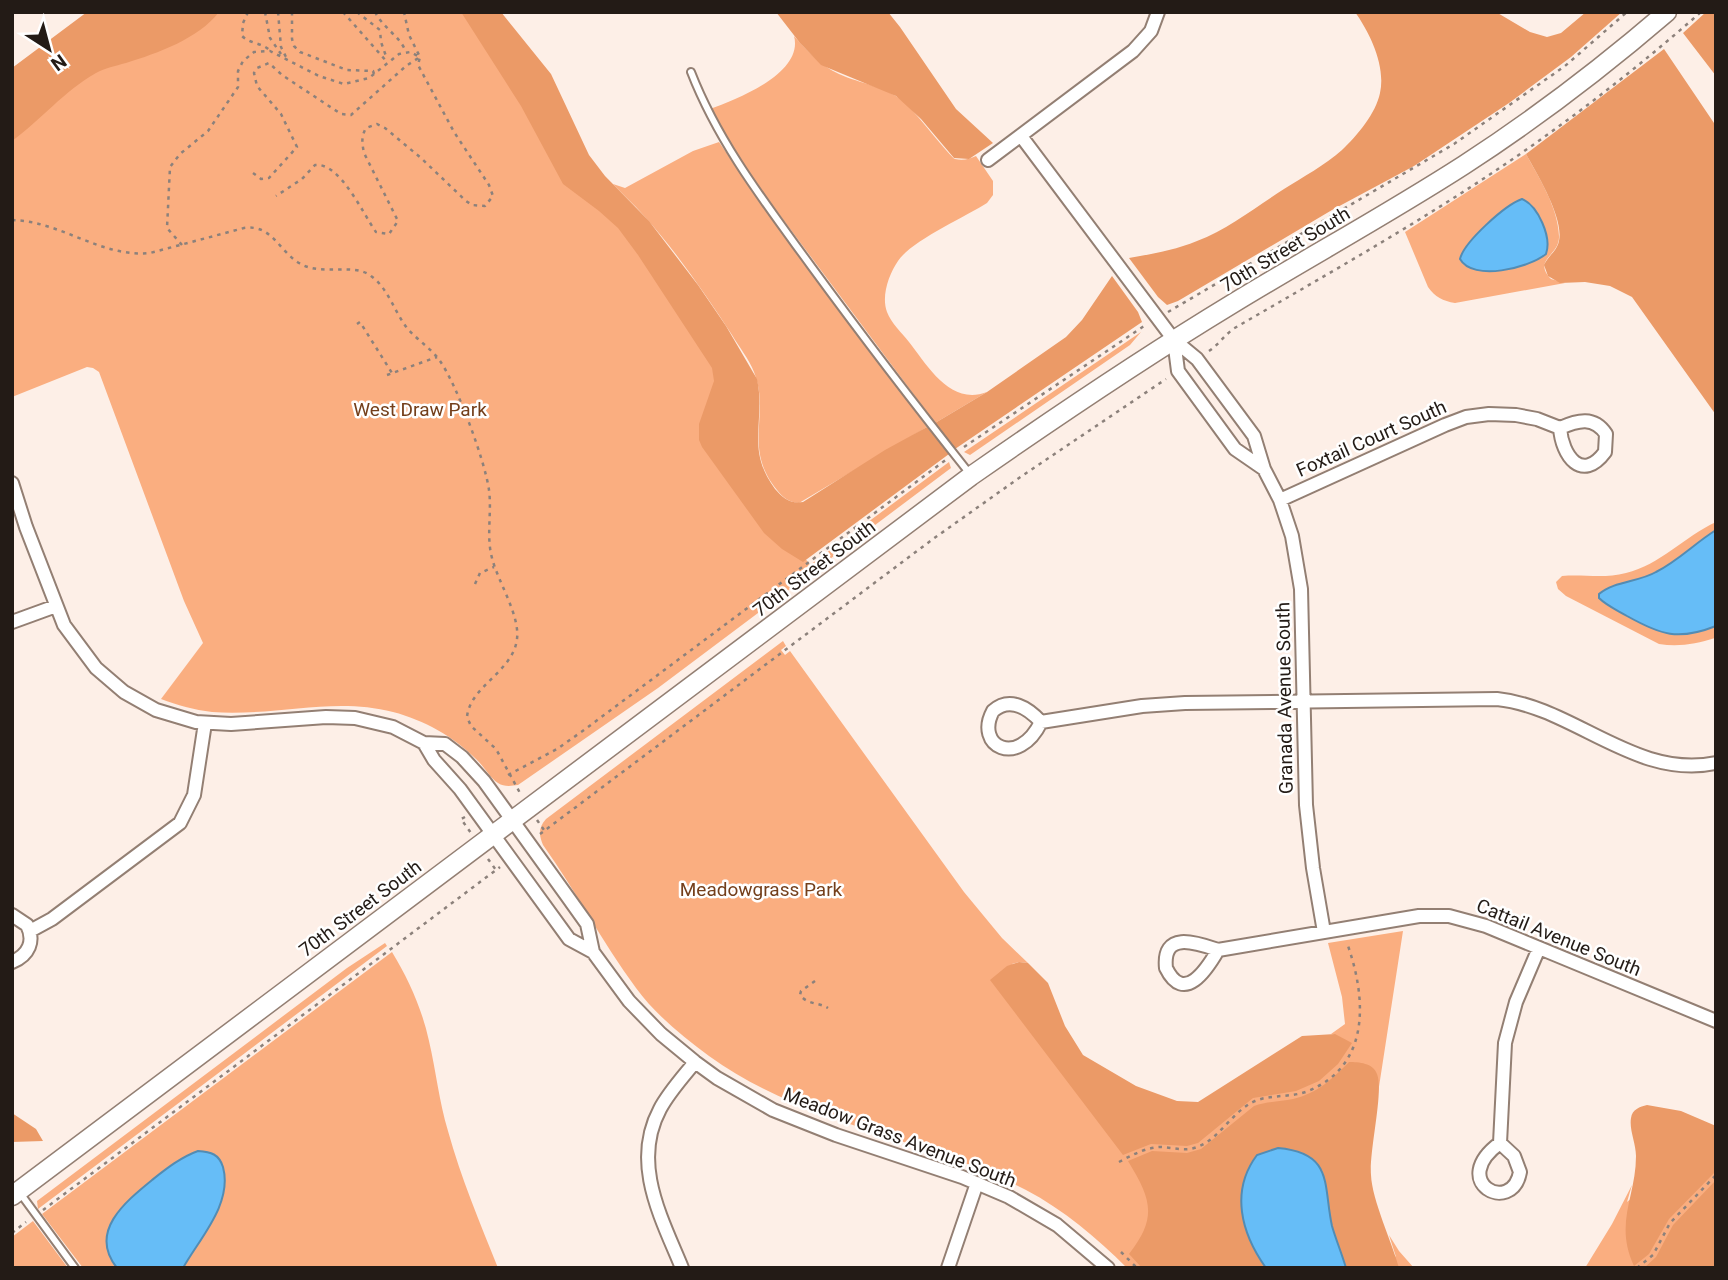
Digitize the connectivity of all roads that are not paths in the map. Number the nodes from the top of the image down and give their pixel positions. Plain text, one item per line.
1 (1158, 12) edge
2 (1667, 12) edge
3 (691, 72) dead end
4 (1021, 136) junction
5 (988, 160) dead end
6 (1174, 340) junction
7 (1560, 428) dead end
8 (1265, 469) junction
9 (971, 476) junction
10 (12, 483) edge
11 (1280, 500) junction
12 (56, 606) junction
13 (12, 622) edge
14 (1303, 701) junction
15 (1041, 722) dead end
16 (205, 723) junction
17 (424, 743) junction
18 (1716, 763) edge
19 (512, 820) junction
20 (492, 835) junction
21 (12, 915) edge
22 (30, 931) junction
23 (1324, 932) junction
24 (1539, 948) junction
25 (1218, 950) dead end
26 (593, 952) junction
27 (12, 962) edge
28 (1716, 1021) edge
29 (695, 1062) junction
30 (1500, 1143) dead end
31 (977, 1183) junction
32 (15, 1194) edge
33 (75, 1268) edge
34 (682, 1268) edge
35 (948, 1268) edge
36 (1108, 1268) edge

1 - 4 street
2 - 6 main road, 70th Street South
3 - 9 lane
4 - 5 street
4 - 6 street, Granada Avenue South
6 - 8 street, Granada Avenue South
6 - 8 street, Granada Avenue South
6 - 9 main road, 70th Street South
7 - 11 street, Foxtail Court South
8 - 11 street, Granada Avenue South
9 - 19 main road, 70th Street South
10 - 12 street, Meadow Grass Avenue South
11 - 14 street, Granada Avenue South
12 - 13 street
12 - 16 street, Meadow Grass Avenue South
14 - 15 street
14 - 18 street
14 - 23 street, Granada Avenue South
16 - 17 street, Meadow Grass Avenue South
16 - 22 street
17 - 19 street, Meadow Grass Avenue South
17 - 20 street, Meadow Grass Avenue South
19 - 20 main road, 70th Street South
19 - 26 street, Meadow Grass Avenue South
20 - 26 street, Meadow Grass Avenue South
20 - 32 main road, 70th Street South
21 - 22 street
22 - 27 street
23 - 24 street, Cattail Avenue South
23 - 25 street, Cattail Avenue South
24 - 28 street, Cattail Avenue South
24 - 30 street
26 - 29 street, Meadow Grass Avenue South
29 - 31 street, Meadow Grass Avenue South
29 - 34 street
31 - 35 street
31 - 36 street, Meadow Grass Avenue South
32 - 33 lane

